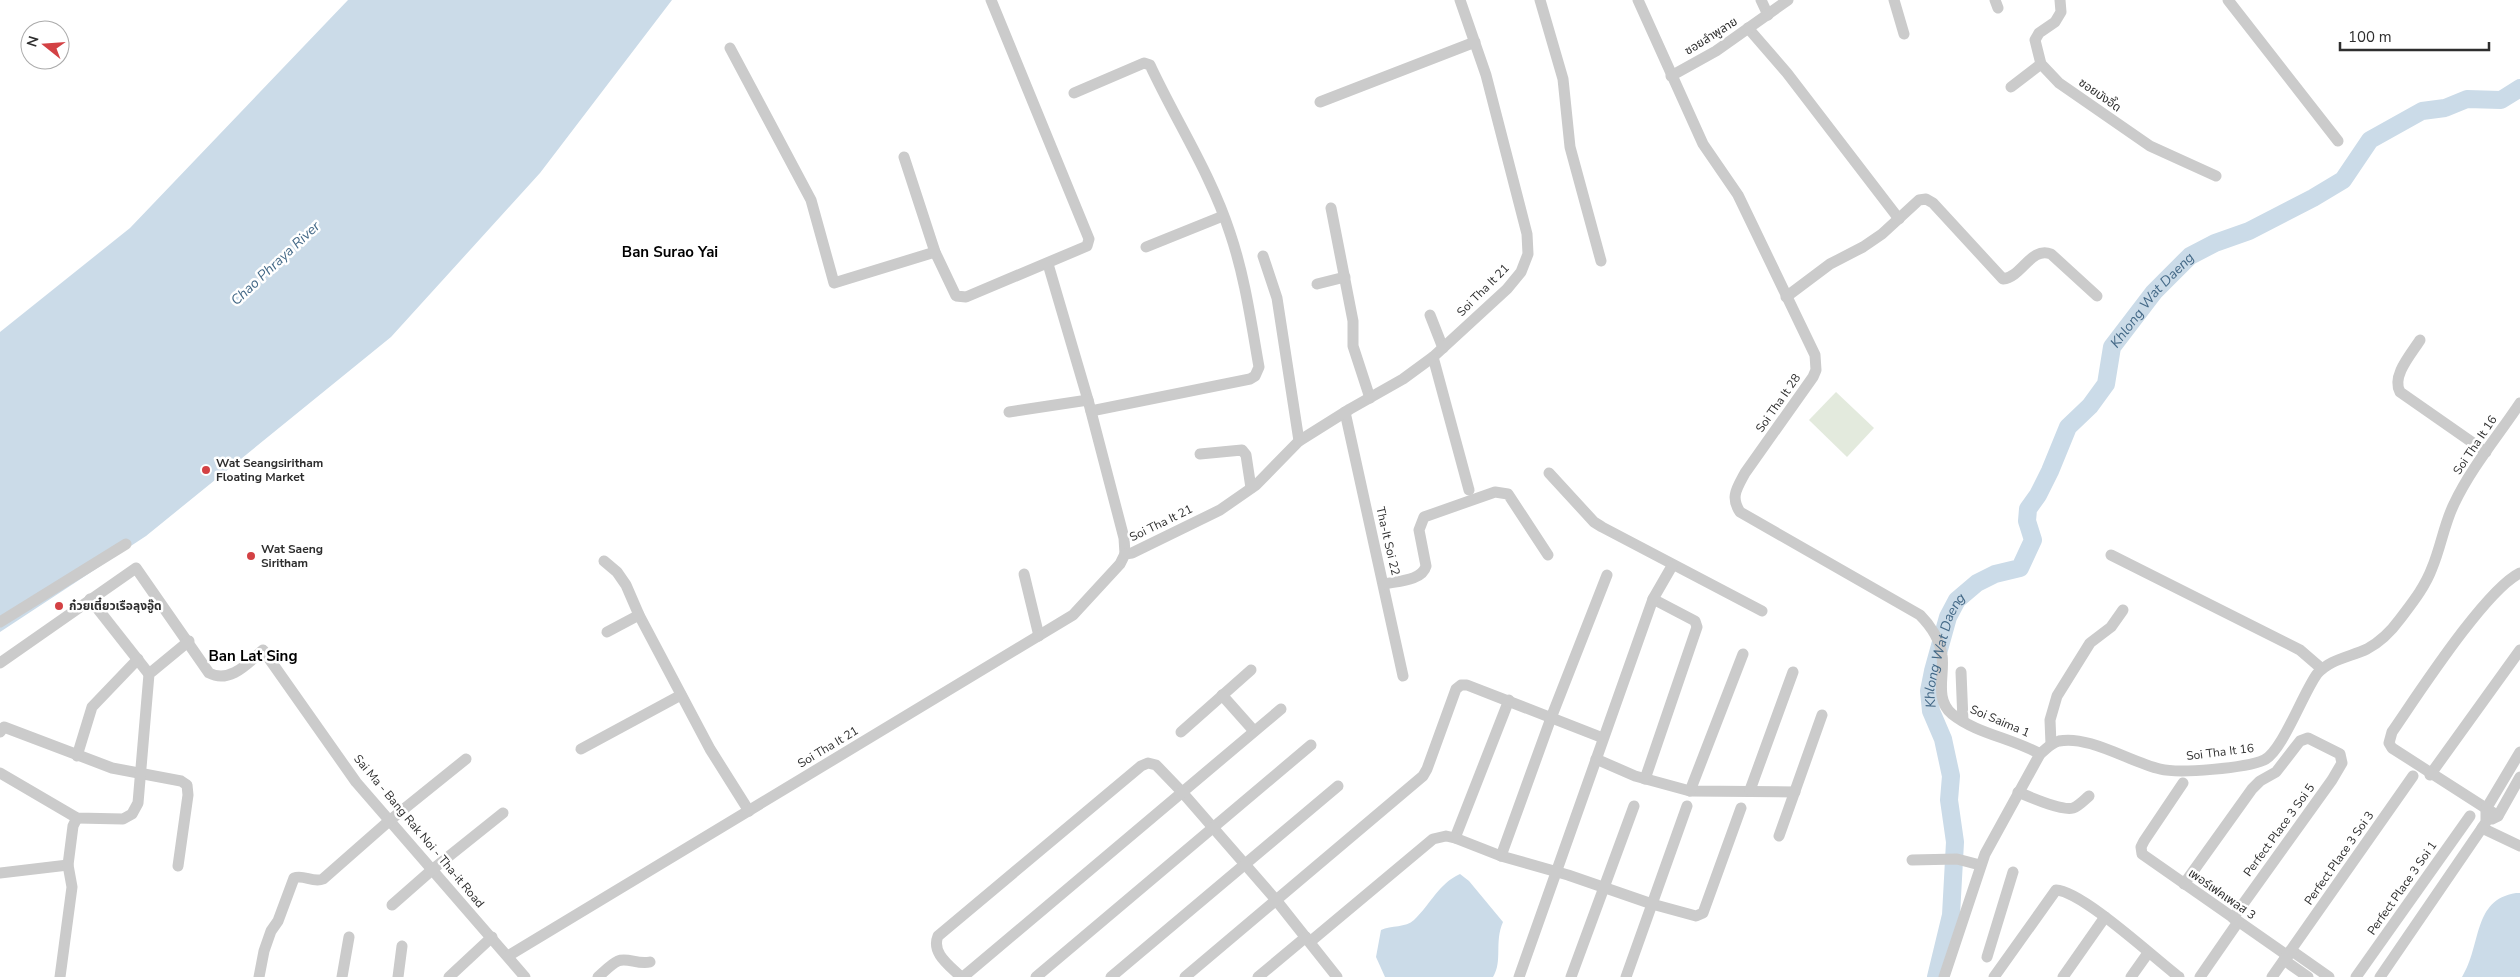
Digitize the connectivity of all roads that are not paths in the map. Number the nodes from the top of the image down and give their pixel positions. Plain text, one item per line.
1 (991, 0) edge
2 (1460, 0) edge
3 (1540, 0) edge
4 (1638, 0) edge
5 (1760, 0) edge
6 (1788, 0) edge
7 (1894, 0) edge
8 (2060, 0) edge
9 (2228, 0) edge
10 (1768, 15) junction
11 (1748, 28) junction
12 (1904, 34) dead end
13 (1475, 42) junction
14 (730, 48) dead end
15 (2041, 64) junction
16 (1671, 76) junction
17 (2011, 87) dead end
18 (1074, 93) dead end
19 (1320, 102) dead end
20 (2338, 140) dead end
21 (904, 157) dead end
22 (2216, 176) dead end
23 (1331, 208) dead end
24 (1223, 216) junction
25 (1899, 219) junction
26 (1146, 247) dead end
27 (935, 252) junction
28 (1263, 256) dead end
29 (1601, 261) dead end
30 (1048, 264) junction
31 (1345, 277) junction
32 (1316, 284) dead end
33 (2097, 296) dead end
34 (1786, 297) junction
35 (1430, 315) dead end
36 (2420, 340) dead end
37 (1443, 348) junction
38 (1433, 357) junction
39 (1370, 398) junction
40 (2520, 403) edge
41 (1090, 406) junction
42 (1009, 412) dead end
43 (1345, 412) junction
44 (1299, 441) junction
45 (2486, 452) junction
46 (1200, 454) dead end
47 (1549, 473) dead end
48 (1251, 488) junction
49 (1469, 490) dead end
50 (126, 544) dead end
51 (1125, 554) junction
52 (1548, 555) dead end
53 (2111, 555) dead end
54 (604, 561) dead end
55 (1672, 566) junction
56 (2520, 573) edge
57 (1024, 574) dead end
58 (1607, 575) dead end
59 (1384, 584) junction
60 (90, 599) junction
61 (1653, 599) junction
62 (2123, 610) dead end
63 (1762, 611) dead end
64 (639, 615) junction
65 (0, 622) edge
66 (607, 632) dead end
67 (1039, 636) junction
68 (189, 641) junction
69 (2520, 650) edge
70 (1743, 654) dead end
71 (1942, 654) joint
72 (138, 659) junction
73 (0, 663) edge
74 (2322, 669) junction
75 (1251, 670) dead end
76 (1793, 672) dead end
77 (1961, 672) dead end
78 (149, 674) junction
79 (1403, 676) dead end
80 (681, 695) junction
81 (1222, 695) junction
82 (1509, 700) junction
83 (1281, 709) dead end
84 (1822, 715) dead end
85 (1551, 718) junction
86 (1963, 721) junction
87 (0, 732) edge
88 (1180, 732) dead end
89 (1254, 732) junction
90 (1603, 738) junction
91 (2051, 744) junction
92 (1311, 745) dead end
93 (581, 749) dead end
94 (2520, 752) edge
95 (2040, 754) junction
96 (77, 756) junction
97 (466, 759) dead end
98 (1596, 759) junction
99 (0, 773) edge
100 (140, 774) junction
101 (2430, 774) junction
102 (2413, 776) dead end
103 (2520, 777) edge
104 (1645, 779) junction
105 (2183, 783) dead end
106 (1338, 786) dead end
107 (1690, 790) junction
108 (1750, 790) junction
109 (1182, 792) junction
110 (1795, 792) junction
111 (2018, 792) junction
112 (2089, 796) dead end
113 (1634, 806) dead end
114 (1687, 806) dead end
115 (1741, 808) dead end
116 (749, 810) junction
117 (2486, 810) junction
118 (503, 813) dead end
119 (2470, 816) dead end
120 (2498, 816) junction
121 (77, 818) junction
122 (389, 821) junction
123 (2484, 825) junction
124 (1213, 828) junction
125 (1779, 836) dead end
126 (1455, 838) junction
127 (2520, 846) edge
128 (1501, 856) junction
129 (1912, 860) dead end
130 (1245, 864) junction
131 (68, 865) junction
132 (1980, 865) junction
133 (178, 866) dead end
134 (433, 869) junction
135 (1556, 872) junction
136 (2013, 872) dead end
137 (0, 873) edge
138 (2184, 884) junction
139 (1604, 887) junction
140 (1276, 900) junction
141 (1652, 904) junction
142 (392, 905) dead end
143 (2105, 916) junction
144 (2236, 920) junction
145 (349, 937) dead end
146 (492, 937) junction
147 (1308, 939) junction
148 (1993, 939) junction
149 (402, 946) dead end
150 (2014, 948) junction
151 (2148, 953) junction
152 (508, 956) junction
153 (2288, 956) junction
154 (1987, 957) dead end
155 (650, 962) dead end
156 (1334, 976) edge
157 (60, 977) edge
158 (258, 977) edge
159 (342, 977) edge
160 (398, 977) edge
161 (448, 977) edge
162 (525, 977) edge
163 (598, 977) edge
164 (962, 977) edge
165 (1036, 977) edge
166 (1111, 977) edge
167 (1184, 977) edge
168 (1258, 977) edge
169 (1519, 977) edge
170 (1571, 977) edge
171 (1626, 977) edge
172 (1944, 977) edge
173 (1994, 977) edge
174 (2063, 977) edge
175 (2131, 977) edge
176 (2179, 977) edge
177 (2200, 977) edge
178 (2272, 977) edge
179 (2308, 977) edge
180 (2329, 977) edge
181 (2356, 977) edge
182 (2380, 977) edge

1 - 30 street
2 - 13 street, Soi Tha It 21
3 - 29 street
4 - 16 street, Soi Tha It 28
5 - 10 street
6 - 10 street, ซอยลำพูลาย
7 - 12 street
8 - 15 street, ซอยบังอี๊ด
9 - 20 street
10 - 11 street, ซอยลำพูลาย
11 - 16 street, ซอยลำพูลาย
11 - 25 street
13 - 19 street
13 - 37 street, Soi Tha It 21
14 - 27 street
15 - 17 street
15 - 22 street, ซอยบังอี๊ด
16 - 34 street, Soi Tha It 28
18 - 24 street
21 - 27 street
23 - 31 street
24 - 26 street
24 - 41 street
25 - 33 street
25 - 34 street
27 - 30 street
28 - 44 street
30 - 41 street
31 - 32 street
31 - 39 street
34 - 71 street, Soi Tha It 28
35 - 37 street
36 - 45 street
37 - 38 street, Soi Tha It 21
38 - 39 street, Soi Tha It 21
38 - 49 street
39 - 43 street, Soi Tha It 21
40 - 45 street, Soi Tha It 16
41 - 42 street
41 - 51 street
43 - 44 street, Soi Tha It 21
43 - 59 street, Tha-It Soi 22
44 - 48 street, Soi Tha It 21
45 - 74 street, Soi Tha It 16
46 - 48 street
47 - 55 street
48 - 51 street, Soi Tha It 21
50 - 65 street
51 - 67 street, Soi Tha It 21
52 - 59 street
53 - 74 street
54 - 64 street
55 - 61 street
55 - 63 street
56 - 101 street
57 - 67 street
58 - 85 street
59 - 79 street, Tha-It Soi 22
60 - 68 street
60 - 72 street
60 - 73 street
61 - 90 street
61 - 104 street
62 - 91 street
64 - 66 street
64 - 80 street
67 - 116 street, Soi Tha It 21
68 - 78 street
68 - 122 street, Sai Ma - Bang Rak Noi - Tha-it Road
69 - 101 street
70 - 107 street
71 - 86 street, Soi Saima 1
72 - 78 street
72 - 96 street
74 - 91 street, Soi Tha It 16
75 - 81 street
76 - 108 street
77 - 86 street
78 - 100 street
80 - 93 street
80 - 116 street
81 - 88 street
81 - 89 street
82 - 85 street
82 - 126 street
82 - 140 street
83 - 89 street
84 - 110 street
85 - 90 street
85 - 128 street
86 - 95 street, Soi Saima 1
87 - 96 street
89 - 109 street
90 - 98 street
91 - 95 street
92 - 124 street
94 - 117 street
95 - 111 street
96 - 100 street
97 - 122 street
98 - 104 street
98 - 135 street
99 - 121 street
100 - 121 street
100 - 133 street
101 - 117 street
102 - 153 street, Perfect Place 3 Soi 3
103 - 120 street
104 - 107 street
105 - 138 street, เพอร์เฟคเพลส 3
106 - 130 street
107 - 108 street
108 - 110 street
109 - 124 street
109 - 164 street
109 - 164 street
110 - 125 street
111 - 112 street
111 - 132 street
113 - 139 street
114 - 141 street
115 - 141 street
116 - 152 street, Soi Tha It 21
117 - 120 street
117 - 123 street
118 - 134 street
119 - 181 street, Perfect Place 3 Soi 1
120 - 123 street
121 - 131 street
122 - 134 street, Sai Ma - Bang Rak Noi - Tha-it Road
122 - 158 street
123 - 127 street
123 - 182 street
124 - 130 street
124 - 165 street
126 - 128 street
126 - 147 street
128 - 135 street
129 - 132 street
130 - 140 street
130 - 166 street
131 - 137 street
131 - 157 street
132 - 172 street
134 - 142 street
134 - 146 street, Sai Ma - Bang Rak Noi - Tha-it Road
135 - 139 street
135 - 169 street
136 - 148 street
138 - 144 street, เพอร์เฟคเพลส 3
138 - 144 street, Perfect Place 3 Soi 5
139 - 141 street
139 - 170 street
140 - 147 street
140 - 167 street
141 - 171 street
143 - 150 street
143 - 151 street
143 - 174 street
144 - 153 street, เพอร์เฟคเพลส 3
144 - 177 street, Perfect Place 3 Soi 5
145 - 159 street
146 - 152 street, Sai Ma - Bang Rak Noi - Tha-it Road
146 - 161 street
147 - 156 street
147 - 168 street
148 - 150 street
148 - 154 street
149 - 160 street
150 - 173 street
151 - 175 street
151 - 176 street
152 - 162 street, Sai Ma - Bang Rak Noi - Tha-it Road
153 - 178 street, Perfect Place 3 Soi 3
153 - 179 street, เพอร์เฟคเพลส 3
153 - 180 street, เพอร์เฟคเพลส 3
155 - 163 street

